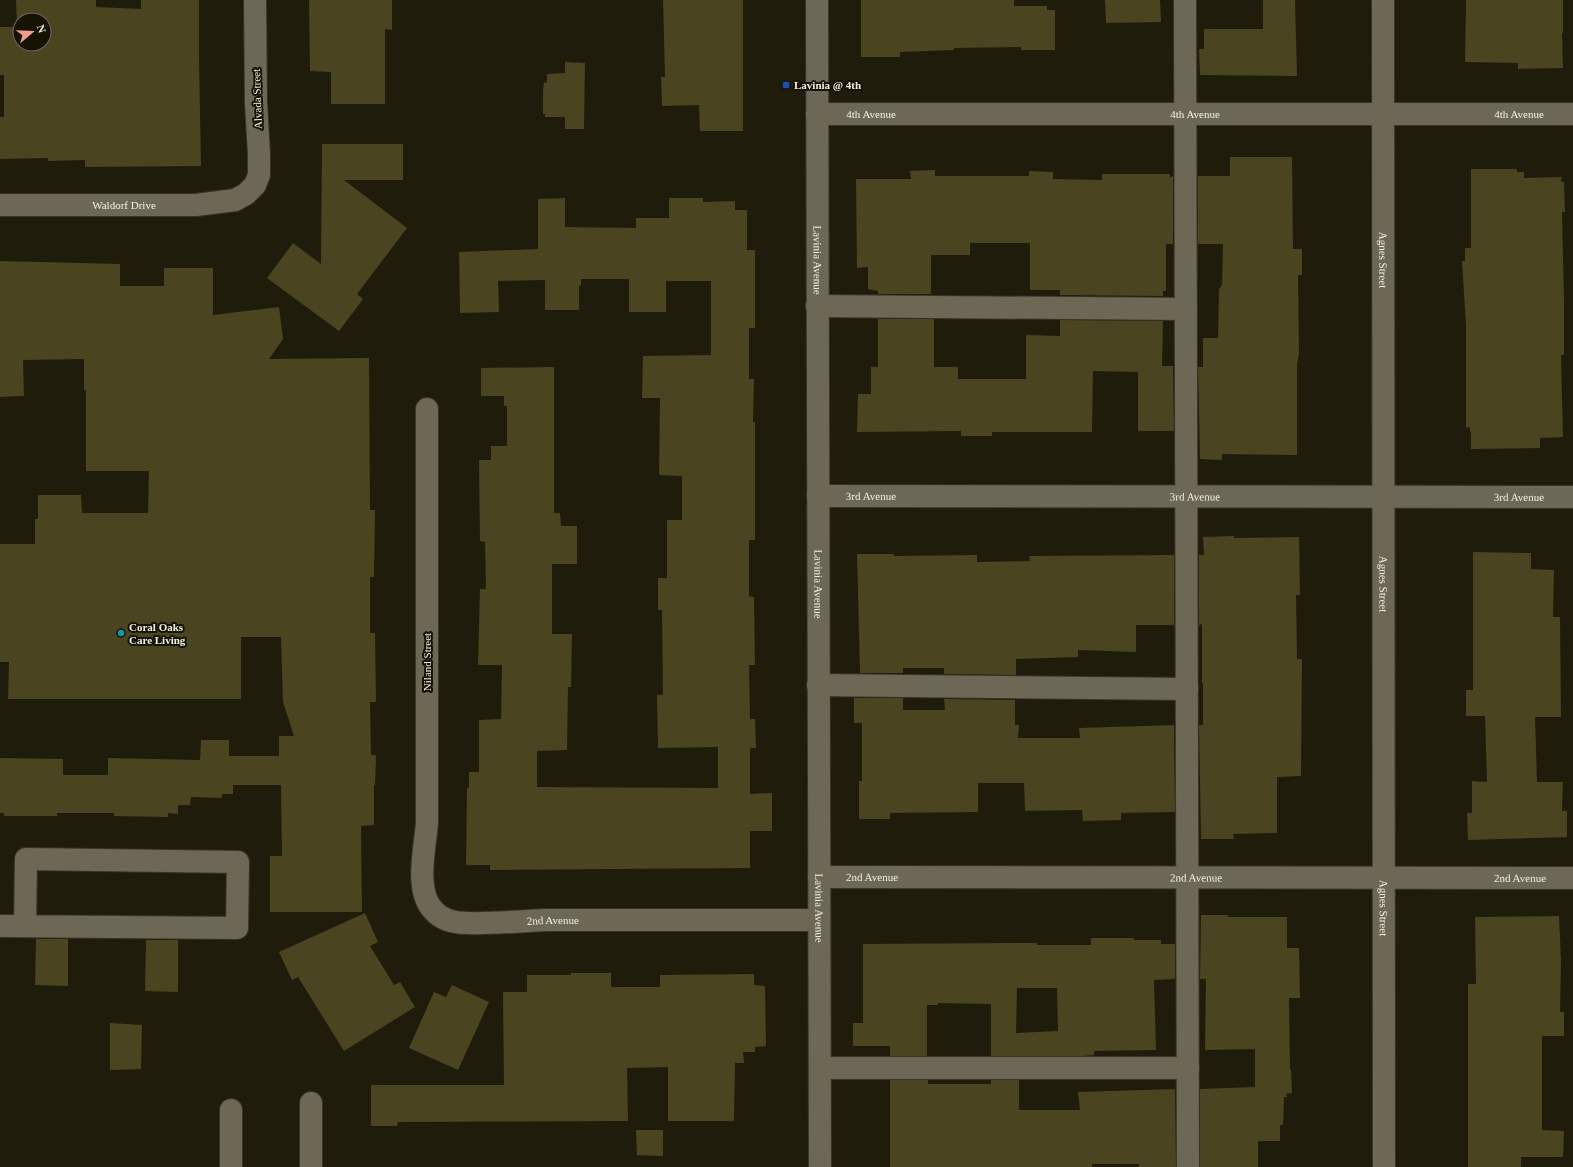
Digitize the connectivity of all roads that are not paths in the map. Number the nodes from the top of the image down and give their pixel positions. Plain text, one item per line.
1 (255, 0) edge
2 (816, 0) edge
3 (1185, 0) edge
4 (1383, 0) edge
5 (817, 114) junction
6 (1185, 114) junction
7 (1383, 114) junction
8 (1573, 114) edge
9 (246, 194) joint
10 (0, 205) edge
11 (817, 306) junction
12 (1186, 309) junction
13 (427, 409) dead end
14 (818, 496) junction
15 (1186, 496) junction
16 (1383, 496) junction
17 (1573, 497) edge
18 (818, 685) junction
19 (1187, 689) junction
20 (819, 877) junction
21 (1187, 877) junction
22 (1384, 878) junction
23 (1573, 878) edge
24 (434, 912) joint
25 (819, 920) junction
26 (0, 926) edge
27 (25, 926) junction
28 (820, 1068) junction
29 (1188, 1068) junction
30 (311, 1103) dead end
31 (231, 1110) dead end
32 (231, 1167) edge
33 (311, 1167) edge
34 (820, 1167) edge
35 (1188, 1167) edge
36 (1384, 1167) edge

1 - 9 street, Alvada Street
2 - 5 street, Lavinia Avenue
3 - 6 street
4 - 7 street, Agnes Street
5 - 6 street, 4th Avenue
5 - 11 street, Lavinia Avenue
6 - 7 street, 4th Avenue
6 - 12 street
7 - 8 street, 4th Avenue
7 - 16 street, Agnes Street
9 - 10 street, Waldorf Drive
11 - 12 street
11 - 14 street, Lavinia Avenue
12 - 15 street
13 - 24 street, Niland Street
14 - 15 street, 3rd Avenue
14 - 18 street, Lavinia Avenue
15 - 16 street, 3rd Avenue
15 - 19 street
16 - 17 street, 3rd Avenue
16 - 22 street, Agnes Street
18 - 19 street
18 - 20 street, Lavinia Avenue
19 - 21 street
20 - 21 street, 2nd Avenue
20 - 25 street, Lavinia Avenue
21 - 22 street, 2nd Avenue
21 - 29 street
22 - 23 street, 2nd Avenue
22 - 36 street, Agnes Street
24 - 25 street, 2nd Avenue
25 - 28 street, Lavinia Avenue
26 - 27 street
27 - 27 street
28 - 29 street
28 - 34 street, Lavinia Avenue
29 - 35 street
30 - 33 street
31 - 32 street

